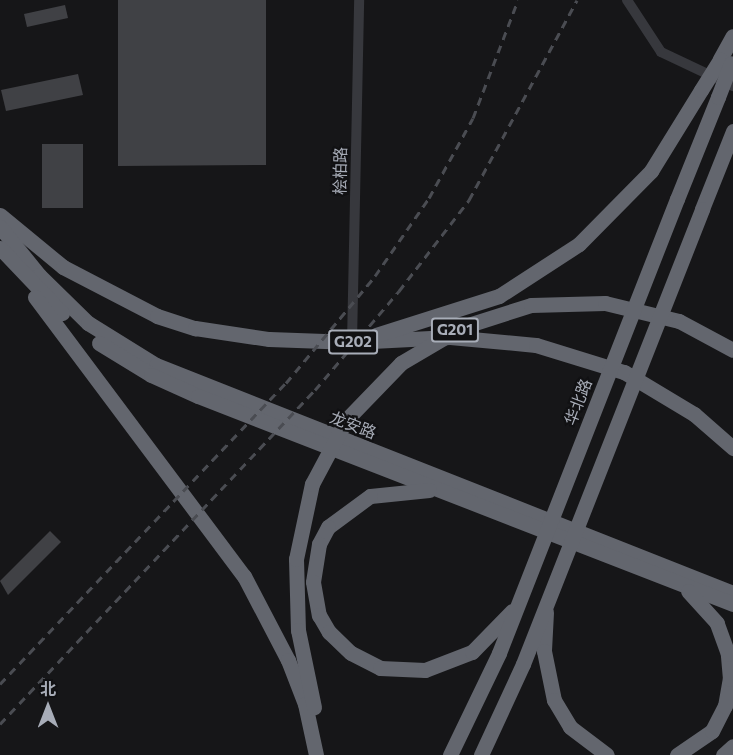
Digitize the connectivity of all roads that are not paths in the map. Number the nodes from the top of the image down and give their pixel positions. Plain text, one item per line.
1 (359, 0) edge
2 (627, 0) edge
3 (733, 36) edge
4 (728, 60) edge
5 (733, 86) edge
6 (733, 131) edge
7 (0, 215) edge
8 (0, 227) edge
9 (4, 253) edge
10 (352, 342) junction
11 (733, 350) edge
12 (733, 448) edge
13 (450, 494) junction
14 (668, 579) junction
15 (733, 593) edge
16 (521, 596) junction
17 (547, 602) junction
18 (733, 604) edge
19 (733, 746) edge
20 (318, 755) edge
21 (450, 755) edge
22 (481, 755) edge
23 (607, 755) edge
24 (677, 755) edge
25 (723, 755) edge

1 - 10 street, 桧柏路
2 - 5 street
3 - 4 highway
4 - 10 highway, bridge
4 - 16 highway, 华北路, bridge
6 - 17 highway, bridge
7 - 10 highway, G202
8 - 15 highway, 龙安路
9 - 13 highway, 龙安路
9 - 20 highway
10 - 12 highway, G202
11 - 20 highway, G201, bridge
13 - 14 highway, 龙安路
13 - 16 highway, bridge
14 - 18 highway, 龙安路
14 - 24 highway
16 - 21 highway, 华北路, bridge
17 - 22 highway, bridge
17 - 23 highway, bridge
19 - 25 highway

